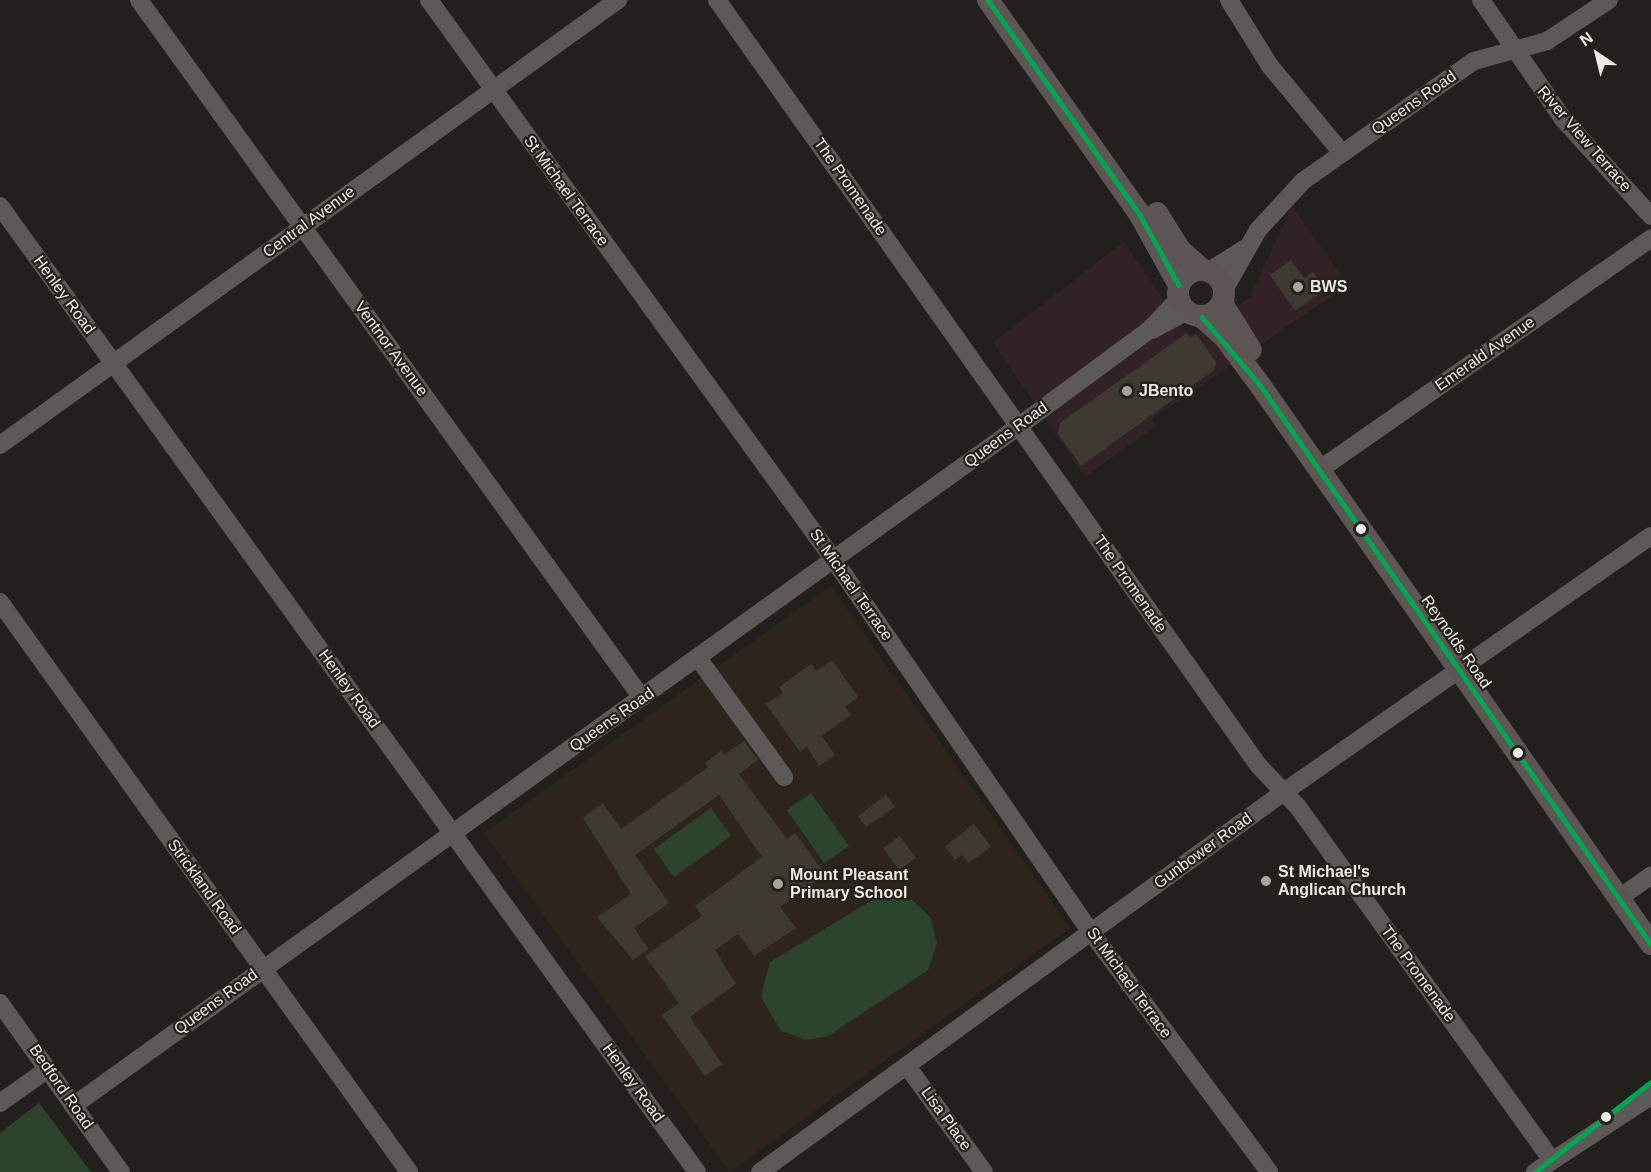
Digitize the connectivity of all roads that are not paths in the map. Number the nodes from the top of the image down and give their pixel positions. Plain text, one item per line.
1 (140, 0) edge
2 (429, 0) edge
3 (618, 0) edge
4 (717, 0) edge
5 (988, 0) edge
6 (1004, 0) edge
7 (1229, 0) edge
8 (1481, 0) edge
9 (1609, 0) edge
10 (1514, 46) junction
11 (493, 90) junction
12 (1065, 99) junction
13 (1342, 153) junction
14 (0, 206) edge
15 (1147, 211) junction
16 (1651, 216) edge
17 (303, 227) junction
18 (1651, 238) edge
19 (1246, 248) junction
20 (1206, 270) junction
21 (1223, 296) junction
22 (1186, 303) junction
23 (114, 363) junction
24 (1019, 426) junction
25 (0, 445) edge
26 (1324, 467) junction
27 (1651, 536) edge
28 (834, 560) junction
29 (0, 602) edge
30 (698, 658) junction
31 (1465, 665) junction
32 (642, 698) junction
33 (784, 777) dead end
34 (1281, 794) junction
35 (454, 832) junction
36 (1651, 876) edge
37 (1624, 895) junction
38 (1651, 920) edge
39 (1091, 932) junction
40 (1651, 944) edge
41 (262, 969) junction
42 (0, 1003) edge
43 (907, 1066) junction
44 (48, 1069) junction
45 (1651, 1082) edge
46 (1651, 1096) edge
47 (0, 1103) edge
48 (74, 1106) junction
49 (1603, 1123) junction
50 (1552, 1160) junction
51 (121, 1172) edge
52 (409, 1172) edge
53 (697, 1172) edge
54 (760, 1172) edge
55 (984, 1172) edge
56 (1269, 1172) edge
57 (1535, 1172) edge

1 - 17 street, Ventnor Avenue
2 - 11 street, St Michael Terrace
3 - 11 street, Central Avenue
4 - 24 street, The Promenade
5 - 12 main road, Reynolds Road
6 - 12 main road, Reynolds Road
7 - 13 street
8 - 10 street, River View Terrace
9 - 10 street, Queens Road
10 - 13 street, Queens Road
10 - 16 street, River View Terrace
11 - 17 street, Central Avenue
11 - 28 street, St Michael Terrace
12 - 15 main road, Reynolds Road
13 - 19 street, Queens Road
14 - 23 street, Henley Road
15 - 20 main road, Reynolds Road
15 - 22 main road, Reynolds Road
17 - 23 street, Central Avenue
17 - 32 street, Ventnor Avenue
18 - 26 street, Emerald Avenue
19 - 20 street, Queens Road
19 - 21 street, Queens Road
20 - 21 main road, Reynolds Road
20 - 22 main road
21 - 22 main road
21 - 26 main road, Reynolds Road
22 - 24 street, Queens Road
22 - 26 main road, Reynolds Road
23 - 25 street, Central Avenue
23 - 35 street, Henley Road
24 - 28 street, Queens Road
24 - 34 street, The Promenade
26 - 31 main road, Reynolds Road
27 - 31 street, Gunbower Road
28 - 30 street, Queens Road
28 - 39 street, St Michael Terrace
29 - 41 street, Strickland Road
30 - 32 street, Queens Road
30 - 33 street
31 - 34 street, Gunbower Road
31 - 37 main road, Reynolds Road
32 - 35 street, Queens Road
34 - 39 street, Gunbower Road
34 - 50 street, The Promenade
35 - 41 street, Queens Road
35 - 53 street, Henley Road
36 - 37 street
37 - 38 main road, Reynolds Road
37 - 40 main road, Reynolds Road
39 - 43 street, Gunbower Road
39 - 56 street, St Michael Terrace
41 - 48 street, Queens Road
41 - 52 street, Strickland Road
42 - 44 street, Bedford Road
43 - 54 street, Gunbower Road
43 - 55 street, Lisa Place
44 - 47 street
44 - 48 street, Bedford Road
45 - 49 street
46 - 49 street
48 - 51 street, Bedford Road
49 - 50 street
50 - 57 street

